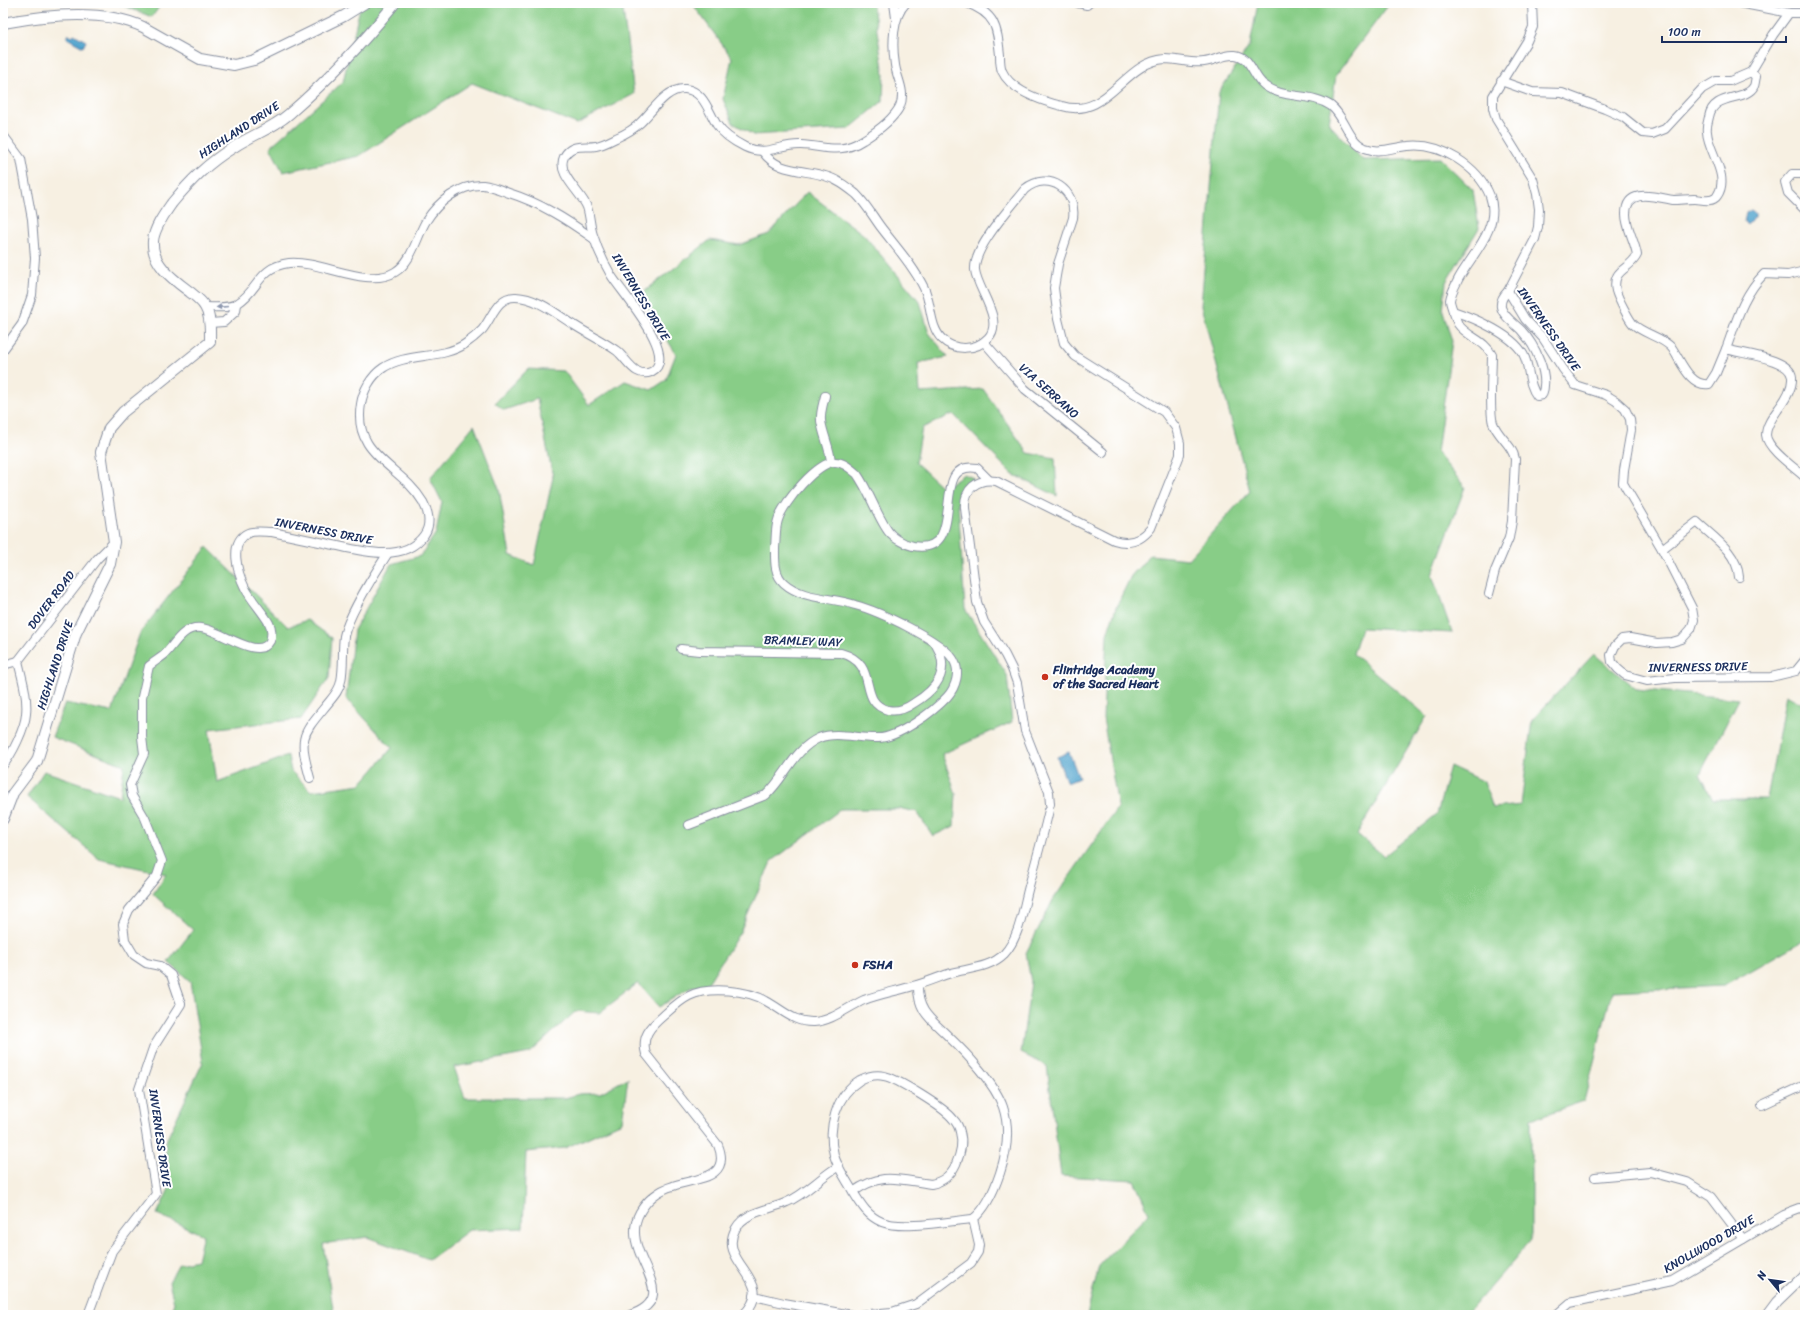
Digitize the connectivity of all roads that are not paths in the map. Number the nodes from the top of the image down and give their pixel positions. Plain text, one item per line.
1 (365, 3) edge
2 (395, 3) edge
3 (894, 3) edge
4 (906, 3) edge
5 (967, 3) edge
6 (1078, 3) edge
7 (1089, 3) edge
8 (1532, 3) edge
9 (1739, 3) edge
10 (1789, 13) junction
11 (1805, 13) edge
12 (896, 18) junction
13 (3, 23) edge
14 (1751, 72) junction
15 (1501, 81) junction
16 (3, 135) edge
17 (763, 152) junction
18 (1805, 174) edge
19 (1805, 210) edge
20 (594, 239) junction
21 (1805, 271) edge
22 (1508, 291) junction
23 (237, 304) junction
24 (206, 307) junction
25 (1453, 311) junction
26 (210, 323) junction
27 (984, 342) junction
28 (3, 350) edge
29 (1728, 350) junction
30 (826, 396) dead end
31 (1103, 452) dead end
32 (831, 462) junction
33 (1805, 476) edge
34 (989, 480) junction
35 (114, 542) junction
36 (1662, 549) junction
37 (388, 553) junction
38 (1739, 577) dead end
39 (1489, 594) dead end
40 (935, 644) junction
41 (681, 649) dead end
42 (1805, 660) edge
43 (18, 661) junction
44 (3, 665) edge
45 (3, 765) edge
46 (310, 778) dead end
47 (3, 819) edge
48 (689, 824) dead end
49 (918, 985) junction
50 (1805, 1085) edge
51 (1762, 1105) dead end
52 (839, 1166) junction
53 (1595, 1177) dead end
54 (853, 1192) junction
55 (1805, 1210) edge
56 (973, 1219) junction
57 (1743, 1239) junction
58 (1805, 1275) edge
59 (754, 1296) junction
60 (88, 1315) edge
61 (630, 1315) edge
62 (743, 1315) edge
63 (852, 1315) edge
64 (859, 1315) edge
65 (880, 1315) edge
66 (1556, 1315) edge
67 (1767, 1315) edge

1 - 13 street
2 - 24 street, HIGHLAND DRIVE
3 - 12 street, INVERNESS DRIVE
4 - 12 street
5 - 25 street
6 - 7 street
8 - 15 street
9 - 10 street
10 - 11 street
10 - 14 street
12 - 17 street, INVERNESS DRIVE
14 - 15 street
14 - 29 street
15 - 22 street
16 - 28 street
17 - 20 street, INVERNESS DRIVE
17 - 27 street
18 - 19 street
20 - 23 street
20 - 37 street, INVERNESS DRIVE
21 - 29 street
22 - 25 street, INVERNESS DRIVE
22 - 36 street, INVERNESS DRIVE
23 -> 24 street
23 - 26 street
24 - 26 street
25 - 39 street
26 - 35 street, HIGHLAND DRIVE
27 - 31 street, VIA SERRANO
27 - 34 street
29 - 33 street
30 - 32 street
32 - 34 street
32 - 40 street
34 - 49 street
35 - 43 street, DOVER ROAD
35 - 47 street, HIGHLAND DRIVE
36 - 38 street
36 - 42 street, INVERNESS DRIVE
37 - 46 street
37 - 60 street, INVERNESS DRIVE
40 - 41 street, BRAMLEY WAY
40 - 48 street
43 - 44 street
43 - 45 street
49 - 56 street
49 - 61 street
50 - 51 street
52 - 54 street
52 - 54 street
52 - 59 street
53 - 57 street
54 - 56 street
55 - 57 street, KNOLLWOOD DRIVE
56 - 65 street
57 - 66 street, KNOLLWOOD DRIVE
58 - 67 street
59 - 62 street
59 - 63 street
64 - 65 street

